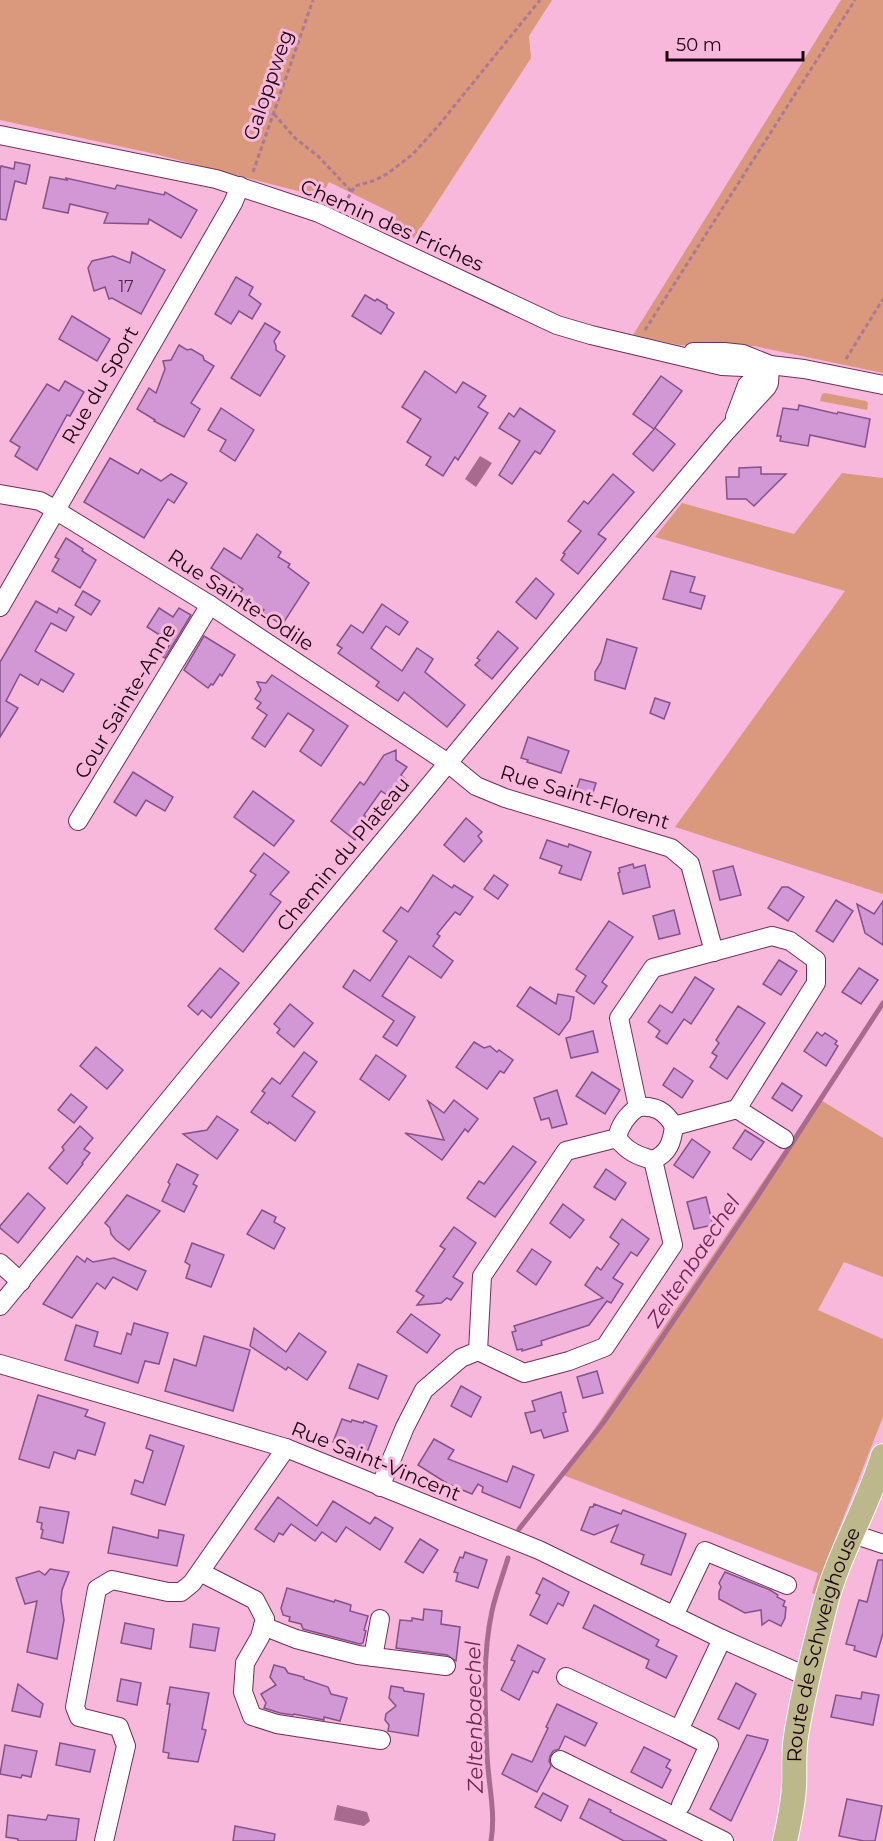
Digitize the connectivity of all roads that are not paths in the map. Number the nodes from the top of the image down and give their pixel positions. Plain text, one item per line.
1 (0, 135) edge
2 (245, 183) junction
3 (770, 365) junction
4 (883, 385) edge
5 (0, 494) edge
6 (55, 510) junction
7 (210, 605) junction
8 (0, 607) edge
9 (448, 764) junction
10 (78, 821) dead end
11 (714, 952) junction
12 (638, 1107) junction
13 (737, 1109) junction
14 (674, 1126) junction
15 (617, 1138) junction
16 (784, 1139) dead end
17 (653, 1160) junction
18 (0, 1263) edge
19 (21, 1281) junction
20 (0, 1306) edge
21 (478, 1351) junction
22 (0, 1364) edge
23 (286, 1448) junction
24 (883, 1456) edge
25 (380, 1487) junction
26 (877, 1492) edge
27 (853, 1534) junction
28 (883, 1544) edge
29 (200, 1572) junction
30 (787, 1585) dead end
31 (674, 1616) junction
32 (380, 1619) dead end
33 (263, 1626) junction
34 (722, 1639) junction
35 (373, 1657) junction
36 (446, 1666) dead end
37 (566, 1677) dead end
38 (808, 1677) junction
39 (679, 1730) junction
40 (381, 1740) dead end
41 (560, 1760) dead end
42 (681, 1805) dead end
43 (104, 1841) edge
44 (724, 1841) edge
45 (785, 1841) edge

1 - 2 street, Chemin des Friches
2 - 3 street, Chemin des Friches
2 - 6 street, Rue du Sport
3 - 4 street, Chemin des Friches
3 - 9 street, Chemin du Plateau
5 - 6 street, Rue Sainte-Odile
6 - 7 street, Rue Sainte-Odile
6 - 8 street, Rue du Sport
7 - 9 street, Rue Sainte-Odile
7 - 10 street, Cour Sainte-Anne
9 - 11 street, Rue Saint-Florent
9 - 19 street, Chemin du Plateau
11 - 12 street
11 - 13 street
12 - 14 street
12 - 15 street
13 - 14 street
13 - 16 street
14 - 17 street
15 - 17 street
15 - 21 street
17 - 21 street
18 - 19 street
19 - 20 street, Chemin du Plateau
21 - 25 street
22 - 23 street, Rue Saint-Vincent
23 - 25 street, Rue Saint-Vincent
23 - 29 street
24 - 26 main road, Route de Schweighouse
25 - 31 street, Rue Saint-Vincent
26 - 27 main road, Route de Schweighouse
27 - 28 street
27 - 38 main road, Route de Schweighouse
29 - 33 street
29 - 43 street
30 - 31 street
31 - 34 street, Rue Saint-Vincent
32 - 35 street
33 - 35 street
33 - 40 street
34 - 38 street, Rue Saint-Vincent
34 - 39 street
35 - 36 street
37 - 39 street
38 - 45 main road, Route de Schweighouse
39 - 42 street
41 - 44 street

